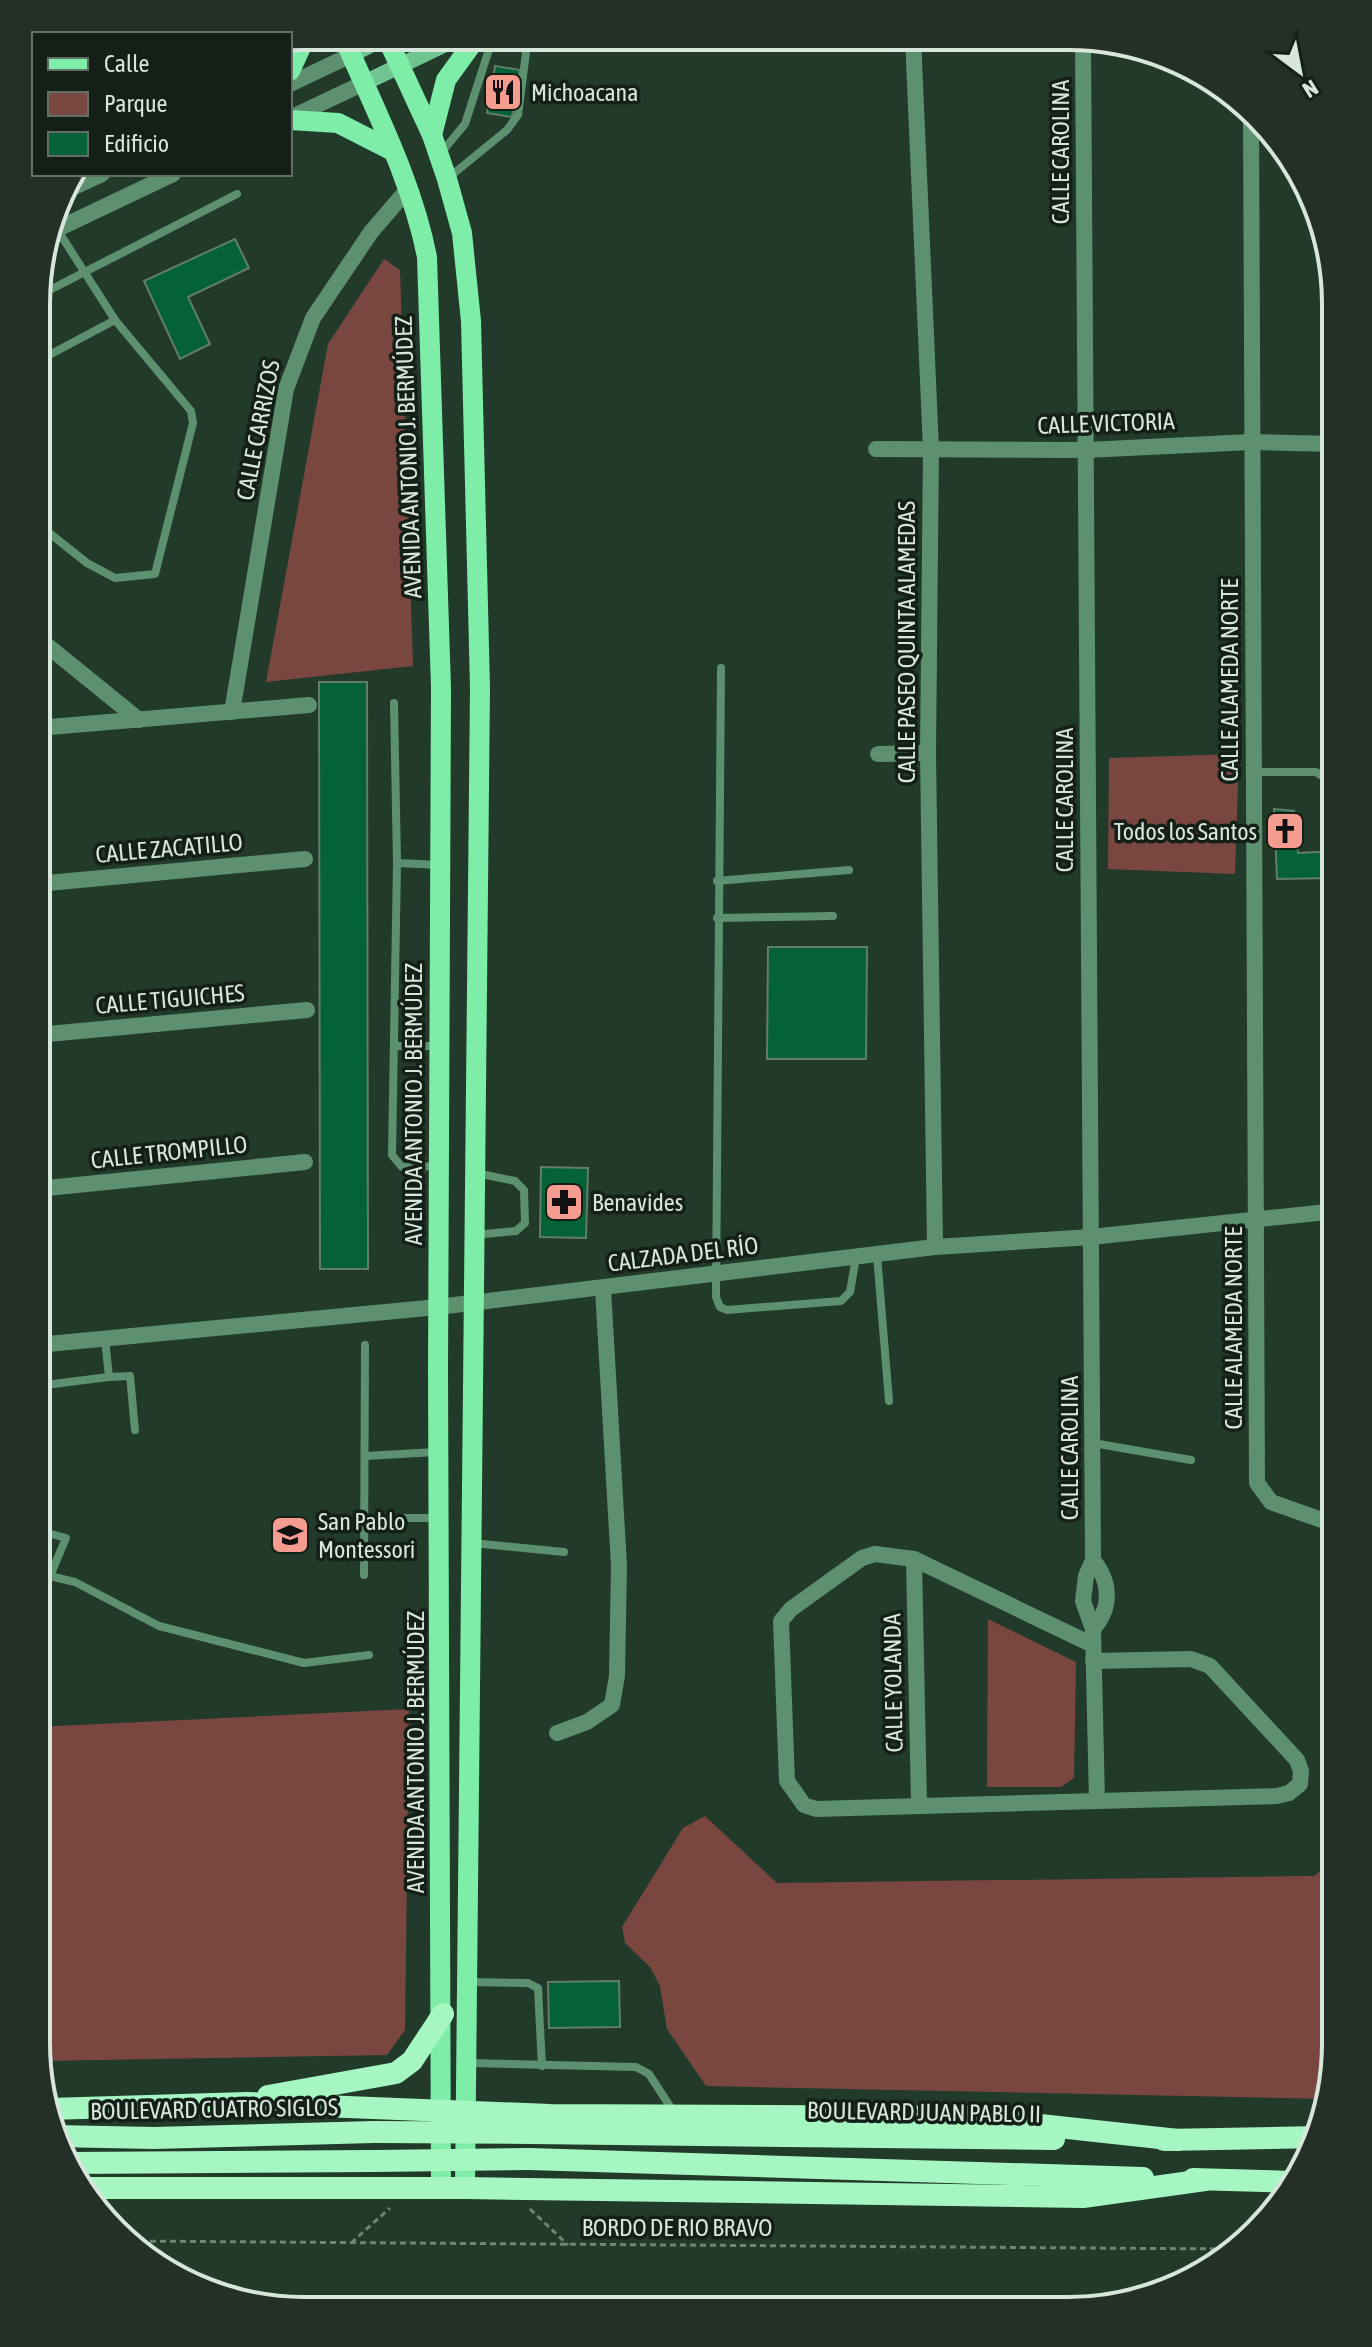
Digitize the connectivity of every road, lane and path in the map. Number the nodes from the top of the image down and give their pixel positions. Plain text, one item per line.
1 (341, 50) edge
2 (349, 50) edge
3 (392, 50) edge
4 (431, 50) edge
5 (468, 50) edge
6 (489, 50) edge
7 (526, 50) edge
8 (914, 50) edge
9 (1083, 51) edge
10 (398, 65) junction
11 (292, 83) edge
12 (364, 83) junction
13 (292, 118) edge
14 (292, 119) edge
15 (1251, 130) edge
16 (436, 144) junction
17 (393, 151) junction
18 (169, 176) edge
19 (447, 179) junction
20 (408, 189) junction
21 (237, 194) dead end
22 (63, 226) edge
23 (59, 239) edge
24 (86, 273) junction
25 (51, 290) edge
26 (115, 320) junction
27 (50, 355) edge
28 (1251, 442) junction
29 (1322, 444) edge
30 (876, 449) dead end
31 (931, 449) junction
32 (1086, 450) junction
33 (50, 534) edge
34 (50, 648) edge
35 (721, 668) dead end
36 (394, 703) dead end
37 (309, 705) dead end
38 (232, 712) junction
39 (139, 720) junction
40 (50, 727) edge
41 (928, 753) junction
42 (878, 754) dead end
43 (1253, 772) junction
44 (1322, 776) edge
45 (305, 859) dead end
46 (397, 863) junction
47 (440, 865) junction
48 (849, 870) dead end
49 (717, 881) junction
50 (50, 883) edge
51 (833, 916) dead end
52 (717, 918) junction
53 (307, 1010) dead end
54 (50, 1034) edge
55 (439, 1045) junction
56 (395, 1046) junction
57 (305, 1162) dead end
58 (439, 1166) junction
59 (476, 1173) junction
60 (50, 1188) edge
61 (1321, 1212) edge
62 (1256, 1219) junction
63 (475, 1235) junction
64 (1091, 1237) junction
65 (935, 1247) junction
66 (877, 1255) junction
67 (856, 1257) junction
68 (716, 1275) junction
69 (603, 1289) junction
70 (474, 1303) junction
71 (438, 1307) junction
72 (105, 1338) junction
73 (50, 1344) edge
74 (365, 1345) dead end
75 (109, 1377) junction
76 (50, 1384) edge
77 (889, 1401) dead end
78 (135, 1430) dead end
79 (1093, 1443) junction
80 (438, 1452) junction
81 (365, 1456) junction
82 (1191, 1460) dead end
83 (367, 1518) junction
84 (439, 1518) junction
85 (1321, 1520) edge
86 (50, 1534) edge
87 (472, 1543) junction
88 (564, 1552) dead end
89 (914, 1559) junction
90 (1093, 1560) junction
91 (364, 1575) dead end
92 (50, 1576) joint
93 (1093, 1645) junction
94 (369, 1655) dead end
95 (557, 1733) dead end
96 (1097, 1801) junction
97 (919, 1806) junction
98 (469, 1982) junction
99 (443, 2014) junction
100 (468, 2063) junction
101 (542, 2066) junction
102 (247, 2103) junction
103 (60, 2109) edge
104 (367, 2109) junction
105 (440, 2110) junction
106 (466, 2112) junction
107 (676, 2115) junction
108 (537, 2124) junction
109 (68, 2136) edge
110 (1303, 2137) edge
111 (1178, 2140) junction
112 (80, 2163) edge
113 (1205, 2180) junction
114 (1280, 2182) edge
115 (97, 2188) edge
116 (358, 2188) junction
117 (412, 2188) junction
118 (441, 2188) junction
119 (465, 2188) junction
120 (519, 2189) junction
121 (147, 2241) edge
122 (351, 2243) junction
123 (568, 2245) junction
124 (1215, 2249) edge

1 - 11 street
2 - 12 main road, AVENIDA ANTONIO J. BERMÚDEZ
3 - 10 main road
4 - 10 main road
5 - 16 main road
6 - 16 lane
7 - 19 lane
8 - 31 street, CALLE PASEO QUINTA ALAMEDAS
9 - 32 street, CALLE CAROLINA
10 - 12 main road
10 - 16 main road
12 - 13 street
12 - 17 main road, AVENIDA ANTONIO J. BERMÚDEZ
14 - 17 main road
15 - 28 street, CALLE ALAMEDA NORTE
16 - 19 main road
17 - 20 main road, AVENIDA ANTONIO J. BERMÚDEZ
18 - 22 street
19 - 59 main road
20 - 38 street, CALLE CARRIZOS
20 - 47 main road, AVENIDA ANTONIO J. BERMÚDEZ
21 - 24 lane
23 - 24 lane
24 - 25 lane
24 - 26 lane
26 - 27 lane
26 - 33 lane
28 - 29 street, CALLE VICTORIA
28 - 32 street, CALLE VICTORIA
28 - 43 street, CALLE ALAMEDA NORTE
30 - 31 street, CALLE VICTORIA
31 - 32 street, CALLE VICTORIA
31 - 41 street, CALLE PASEO QUINTA ALAMEDAS
32 - 64 street, CALLE CAROLINA
34 - 39 street
35 - 49 lane
36 - 46 lane
37 - 38 street
38 - 39 street
39 - 40 street
41 - 42 street
41 - 65 street, CALLE PASEO QUINTA ALAMEDAS
43 - 44 lane
43 - 62 street, CALLE ALAMEDA NORTE
45 - 50 street, CALLE ZACATILLO
46 - 47 lane
46 - 56 lane
47 - 55 main road, AVENIDA ANTONIO J. BERMÚDEZ
48 - 49 lane
49 - 52 lane
51 - 52 lane
52 - 68 lane
53 - 54 street, CALLE TIGUICHES
55 - 56 lane
55 - 58 main road, AVENIDA ANTONIO J. BERMÚDEZ
56 - 58 lane
57 - 60 street, CALLE TROMPILLO
58 - 71 main road, AVENIDA ANTONIO J. BERMÚDEZ
59 - 63 main road
59 - 63 lane
61 - 62 street, CALZADA DEL RÍO
62 - 64 street, CALZADA DEL RÍO
62 - 85 street, CALLE ALAMEDA NORTE
63 - 70 main road
64 - 65 street, CALZADA DEL RÍO
64 - 79 street, CALLE CAROLINA
65 - 66 street, CALZADA DEL RÍO
66 - 67 street, CALZADA DEL RÍO
66 - 77 lane
67 - 68 street, CALZADA DEL RÍO
67 - 68 lane
68 - 69 street, CALZADA DEL RÍO
69 - 70 street, CALZADA DEL RÍO
69 - 95 street
70 - 71 street, CALZADA DEL RÍO
70 - 87 main road
71 - 72 street, CALZADA DEL RÍO
71 - 80 main road, AVENIDA ANTONIO J. BERMÚDEZ
72 - 73 street, CALZADA DEL RÍO
72 - 75 lane
74 - 81 lane
75 - 76 lane
75 - 78 lane
79 - 82 lane
79 - 90 street, CALLE CAROLINA
80 - 81 lane
80 - 84 main road, AVENIDA ANTONIO J. BERMÚDEZ
81 - 83 lane
83 - 84 lane
83 - 91 lane
84 - 99 main road, AVENIDA ANTONIO J. BERMÚDEZ
86 - 92 lane
87 - 88 lane
87 - 98 main road
89 - 93 street
89 - 97 street, CALLE YOLANDA
89 - 97 street
90 - 93 street, CALLE CAROLINA
90 - 93 street, CALLE CAROLINA
92 - 94 lane
93 - 96 street, CALLE CAROLINA
93 - 96 street
96 - 97 street
98 - 100 main road
98 - 101 lane
99 - 102 highway
99 - 105 main road, AVENIDA ANTONIO J. BERMÚDEZ
100 - 101 lane
100 - 106 main road
101 - 107 lane
102 - 103 highway
102 - 104 highway
104 - 105 highway
104 - 116 highway
105 - 106 highway
105 - 118 main road, AVENIDA ANTONIO J. BERMÚDEZ
106 - 108 highway
106 - 119 main road
107 - 108 highway
107 - 111 highway
108 - 109 highway, BOULEVARD CUATRO SIGLOS, bridge
108 - 111 highway, BOULEVARD JUAN PABLO II
108 - 120 highway
110 - 111 highway, BOULEVARD JUAN PABLO II
112 - 113 highway, bridge
113 - 114 highway
113 - 120 highway
115 - 116 highway
116 - 117 highway
117 - 118 highway
117 - 122 path
118 - 119 highway
119 - 120 highway
120 - 123 path
121 - 122 path, BORDO DE RIO BRAVO
122 - 123 path, BORDO DE RIO BRAVO
123 - 124 path, BORDO DE RIO BRAVO

